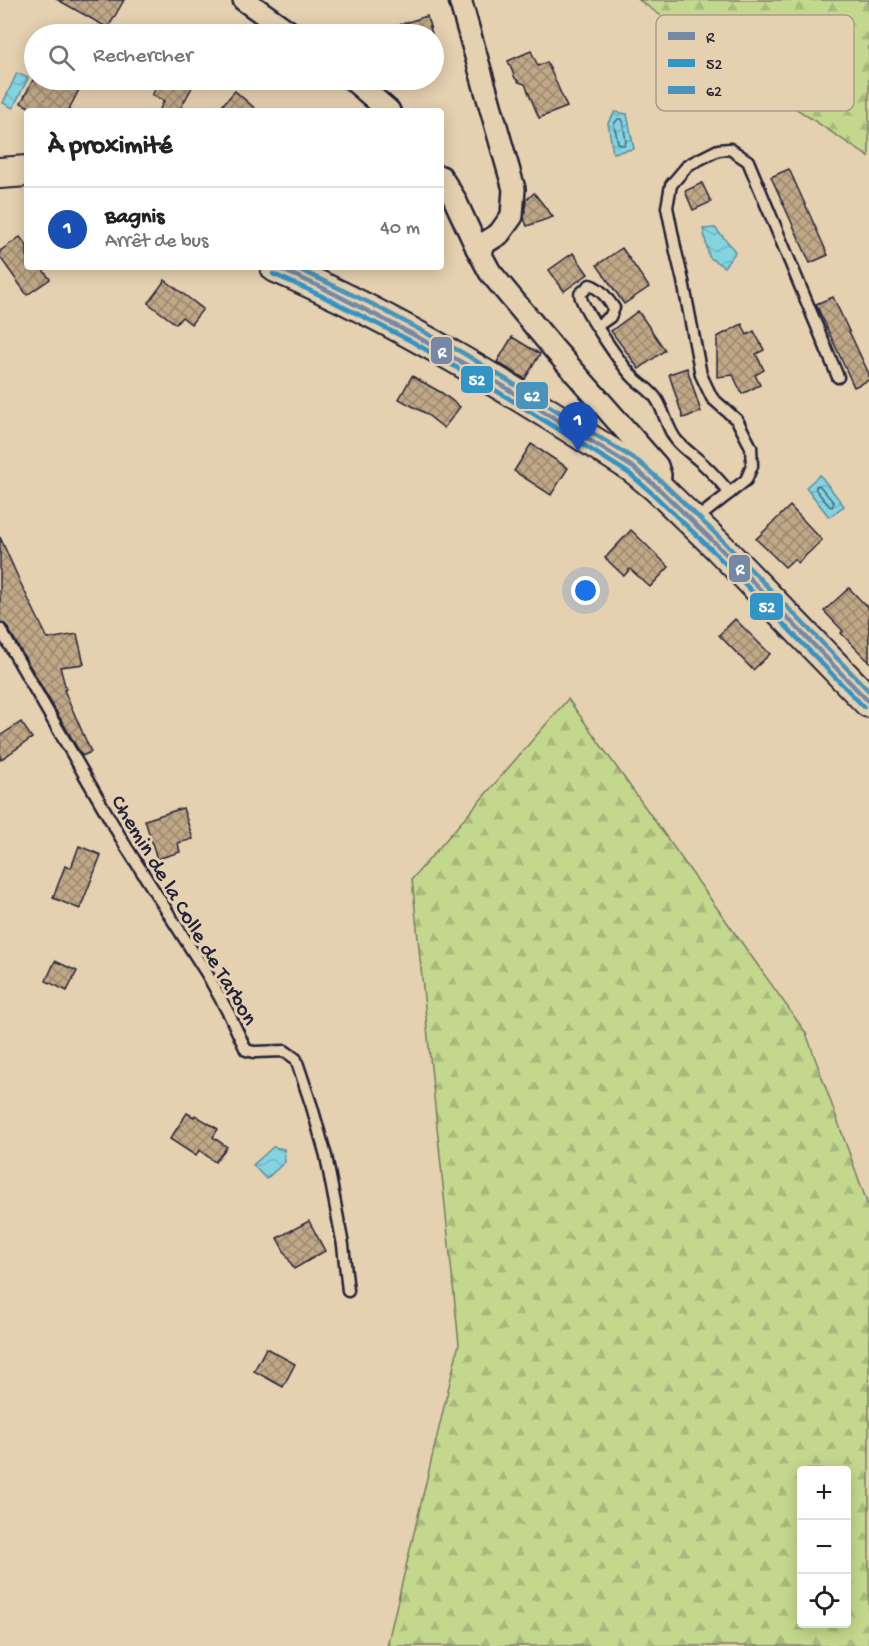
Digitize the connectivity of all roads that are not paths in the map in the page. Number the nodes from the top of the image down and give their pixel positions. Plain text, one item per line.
1 (244, 0) edge
2 (460, 0) edge
3 (278, 24) edge
4 (365, 90) edge
5 (386, 108) edge
6 (24, 171) edge
7 (0, 173) edge
8 (444, 182) edge
9 (477, 248) junction
10 (283, 270) edge
11 (597, 326) dead end
12 (838, 377) dead end
13 (658, 488) junction
14 (730, 493) junction
15 (693, 521) junction
16 (0, 629) edge
17 (869, 702) edge
18 (348, 1291) dead end

1 - 3 street
2 - 9 street
4 - 5 street
6 - 7 main road
8 - 9 street
9 - 13 street
10 - 13 main road
11 - 14 lane
12 - 14 lane
13 - 15 main road
14 - 15 lane
15 - 17 main road
16 - 18 lane, Chemin de la Colle de Tarbon

